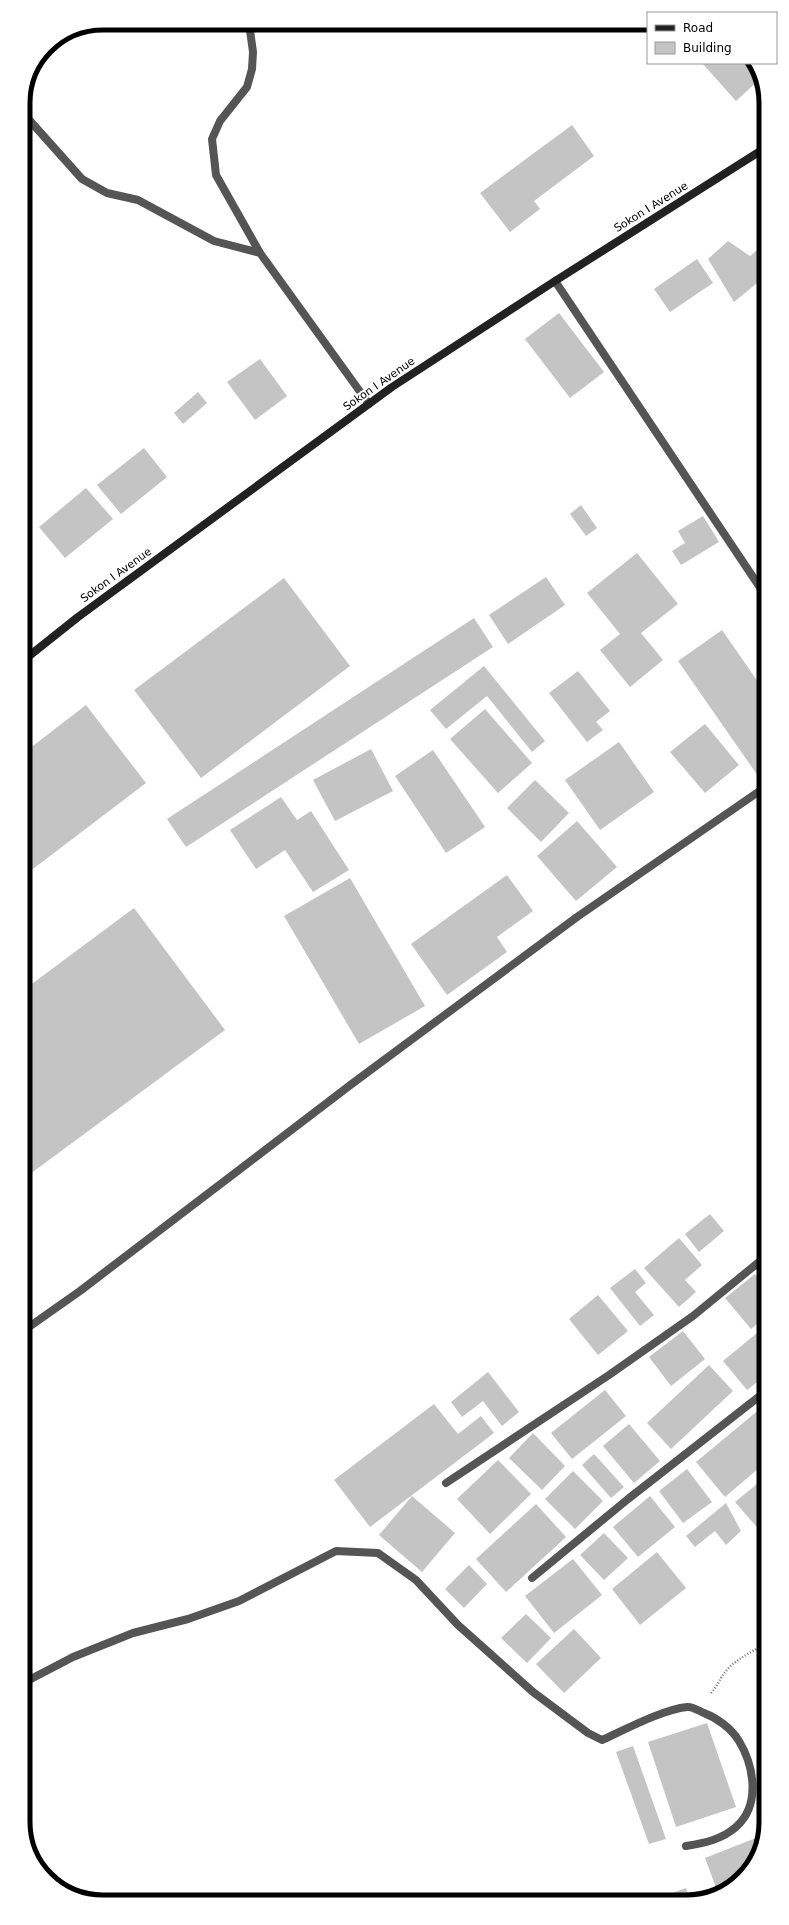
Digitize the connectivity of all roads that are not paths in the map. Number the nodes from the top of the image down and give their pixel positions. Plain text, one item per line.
1 (250, 30) edge
2 (30, 121) edge
3 (759, 152) edge
4 (260, 253) junction
5 (555, 281) junction
6 (369, 404) junction
7 (759, 586) edge
8 (30, 655) edge
9 (759, 791) edge
10 (759, 1262) edge
11 (30, 1326) edge
12 (759, 1397) edge
13 (446, 1483) dead end
14 (532, 1578) dead end
15 (30, 1679) edge
16 (686, 1846) dead end

1 - 4 street
2 - 4 street
3 - 5 street, Sokon I Avenue
4 - 6 street
5 - 6 street, Sokon I Avenue
5 - 7 street
6 - 8 street, Sokon I Avenue
9 - 11 street
10 - 13 street
12 - 14 street
15 - 16 street

